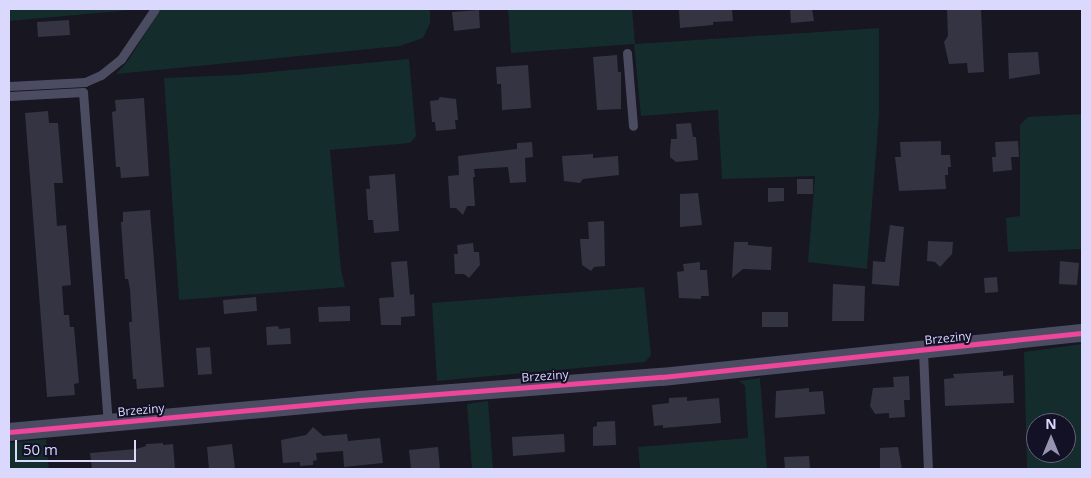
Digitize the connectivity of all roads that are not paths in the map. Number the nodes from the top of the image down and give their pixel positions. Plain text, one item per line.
1 (155, 9) edge
2 (627, 53) dead end
3 (9, 86) edge
4 (9, 96) edge
5 (633, 126) dead end
6 (1082, 333) edge
7 (923, 351) junction
8 (108, 423) junction
9 (9, 432) edge
10 (928, 469) edge

1 - 3 lane
2 - 5 lane
4 - 8 lane
6 - 7 street, Brzeziny
7 - 8 street, Brzeziny
7 - 10 lane
8 - 9 street, Brzeziny

